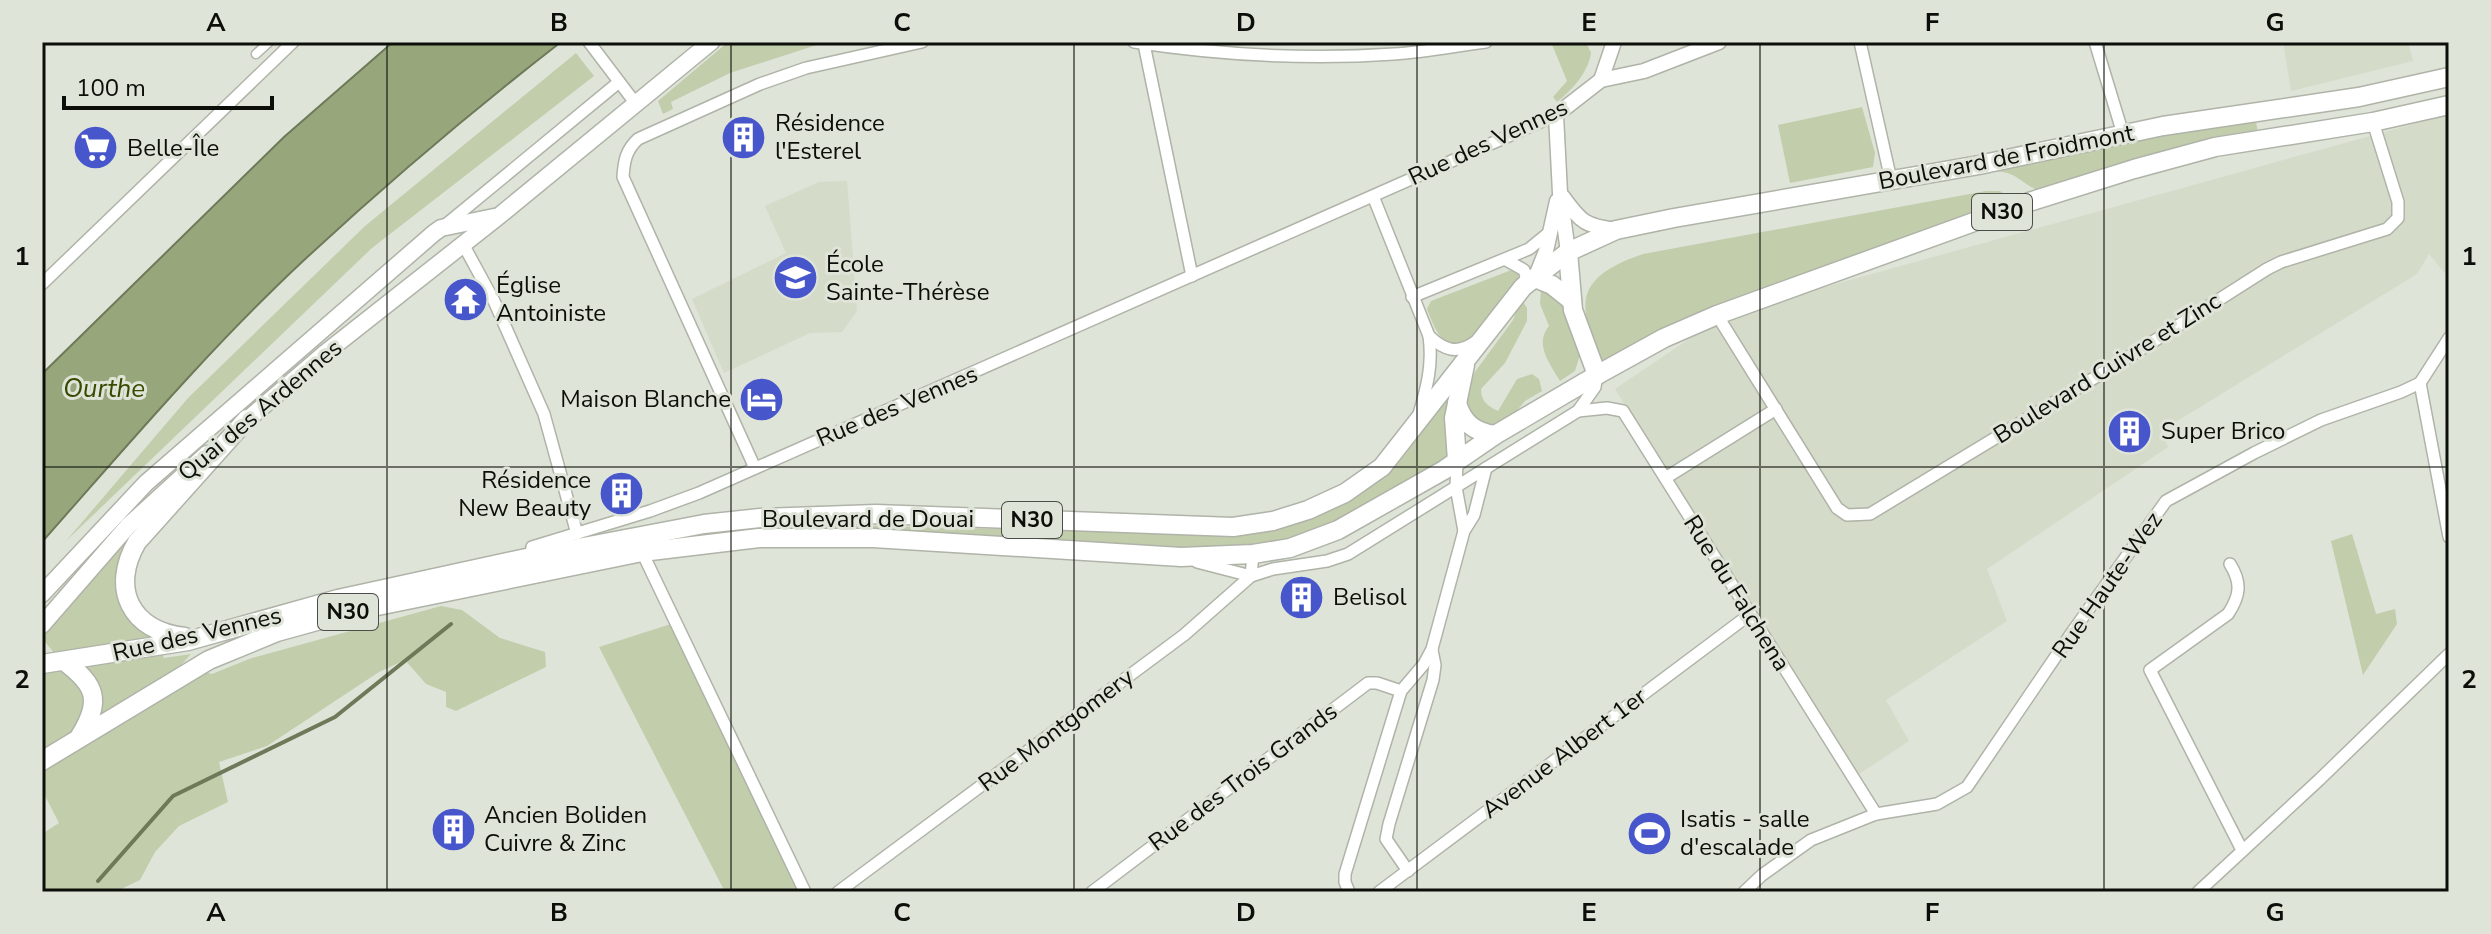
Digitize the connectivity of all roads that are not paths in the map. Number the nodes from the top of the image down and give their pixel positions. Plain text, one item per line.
1 (269, 42) edge
2 (293, 42) edge
3 (589, 42) edge
4 (711, 42) edge
5 (922, 42) edge
6 (1260, 42) edge
7 (1486, 42) edge
8 (1614, 42) edge
9 (1719, 42) edge
10 (1860, 42) edge
11 (2095, 42) edge
12 (1139, 43) edge
13 (256, 54) dead end
14 (1259, 56) junction
15 (2449, 77) edge
16 (1601, 80) junction
17 (619, 82) junction
18 (636, 104) junction
19 (2449, 105) edge
20 (1556, 115) junction
21 (2373, 122) junction
22 (2123, 134) junction
23 (1891, 180) junction
24 (1560, 193) junction
25 (1373, 196) junction
26 (499, 216) junction
27 (441, 228) junction
28 (1616, 230) junction
29 (1551, 231) junction
30 (463, 244) junction
31 (1568, 252) junction
32 (1506, 260) junction
33 (1192, 276) junction
34 (1529, 282) junction
35 (42, 284) edge
36 (1412, 297) junction
37 (1572, 301) junction
38 (1717, 315) junction
39 (1429, 336) junction
40 (1482, 338) junction
41 (2449, 338) edge
42 (1469, 355) junction
43 (1597, 375) junction
44 (2420, 383) junction
45 (1456, 400) junction
46 (1776, 409) junction
47 (1578, 411) junction
48 (247, 419) junction
49 (1415, 425) junction
50 (1495, 435) junction
51 (1457, 460) junction
52 (755, 468) junction
53 (1486, 468) junction
54 (1667, 477) junction
55 (1456, 487) junction
56 (1464, 531) junction
57 (577, 534) junction
58 (2449, 537) edge
59 (642, 552) junction
60 (1253, 554) junction
61 (531, 557) junction
62 (1181, 557) junction
63 (2230, 564) dead end
64 (1251, 576) junction
65 (2239, 584) junction
66 (42, 594) edge
67 (2250, 597) dead end
68 (1749, 615) junction
69 (42, 625) edge
70 (200, 638) junction
71 (1432, 649) junction
72 (2449, 654) edge
73 (64, 661) junction
74 (42, 664) edge
75 (1401, 691) junction
76 (79, 738) junction
77 (42, 761) edge
78 (1876, 814) junction
79 (2242, 850) junction
80 (1408, 871) junction
81 (805, 892) edge
82 (838, 892) edge
83 (1092, 892) edge
84 (1349, 892) edge
85 (1379, 892) edge
86 (1744, 892) edge
87 (2198, 892) edge

1 - 13 street
2 - 35 street
3 - 17 street
4 - 18 main road, Quai des Ardennes
5 - 52 street
6 - 14 street
7 - 14 street
8 - 16 street
9 - 16 street, Rue des Vennes
10 - 23 street
11 - 22 street
12 - 14 street
12 - 33 street
15 - 22 main road, Boulevard de Froidmont / N30
16 - 20 street, Rue des Vennes
17 - 18 street
17 - 27 street, Quai des Ardennes
18 - 26 main road, Quai des Ardennes
19 - 21 main road, Boulevard de Froidmont / N30
20 - 24 street
20 - 25 street, Rue des Vennes
21 - 38 main road, Boulevard de Froidmont / N30
21 - 46 street, Boulevard Cuivre et Zinc
22 - 23 main road, Boulevard de Froidmont / N30
23 - 28 main road, Boulevard de Froidmont / N30
24 - 28 street
24 - 29 street
24 - 31 street
25 - 33 street, Rue des Vennes
25 - 36 street
26 - 27 main road, Quai des Ardennes
26 - 30 main road, Quai des Ardennes
27 - 66 main road, Quai des Ardennes
28 - 31 main road, Boulevard de Froidmont / N30
29 - 32 street
29 - 34 street
30 - 48 main road, Quai des Ardennes
30 - 57 street
31 - 34 main road, Boulevard de Douai / N30
31 - 37 main road
32 - 34 street
32 - 36 street
33 - 52 street, Rue des Vennes
34 - 37 main road
34 - 40 main road, Boulevard de Douai / N30
36 - 39 street
37 - 43 main road
38 - 43 main road, Boulevard de Froidmont / N30
38 - 46 street, Boulevard Cuivre et Zinc
39 - 40 street
39 - 49 street, Boulevard de Douai
40 - 42 main road, Boulevard de Douai / N30
41 - 44 street
42 - 45 main road
42 - 49 main road, Boulevard de Douai / N30
43 - 47 street
43 - 50 main road, Boulevard de Douai / N30
44 - 58 street
44 - 78 street, Rue Haute-Wez
45 - 50 main road
45 - 51 main road
46 - 54 street
47 - 53 street, Boulevard de Douai
47 - 54 street, Rue du Falchena
48 - 69 main road, Quai des Ardennes
48 - 70 main road
49 - 61 main road, Boulevard de Douai / N30
50 - 51 main road, Boulevard de Douai / N30
51 - 55 street
51 - 60 main road, Boulevard de Douai / N30
52 - 57 street, Rue des Vennes
53 - 55 street, Boulevard de Douai
53 - 56 street
54 - 68 street, Rue du Falchena
55 - 56 street
55 - 64 street, Boulevard de Douai
56 - 71 street
57 - 61 street, Rue des Vennes
59 - 62 main road, Boulevard de Douai / N30
59 - 76 main road, Rue des Vennes / N30
59 - 81 street
60 - 62 main road, Boulevard de Douai / N30
60 - 64 street
61 - 70 main road, Rue des Vennes / N30
62 - 64 street, Boulevard de Douai
63 - 65 street
64 - 82 street, Rue Montgomery
65 - 67 street
65 - 79 street
68 - 78 street, Rue du Falchena
68 - 80 street, Avenue Albert 1er
70 - 73 main road, Rue des Vennes / N30
71 - 75 street
71 - 80 street
72 - 79 street
73 - 74 main road, Rue des Vennes / N30
73 - 76 main road
75 - 83 street, Rue des Trois Grands
75 - 84 street
76 - 77 main road, Rue des Vennes / N30
78 - 86 street, Rue Haute-Wez
79 - 87 street
80 - 85 street, Avenue Albert 1er

